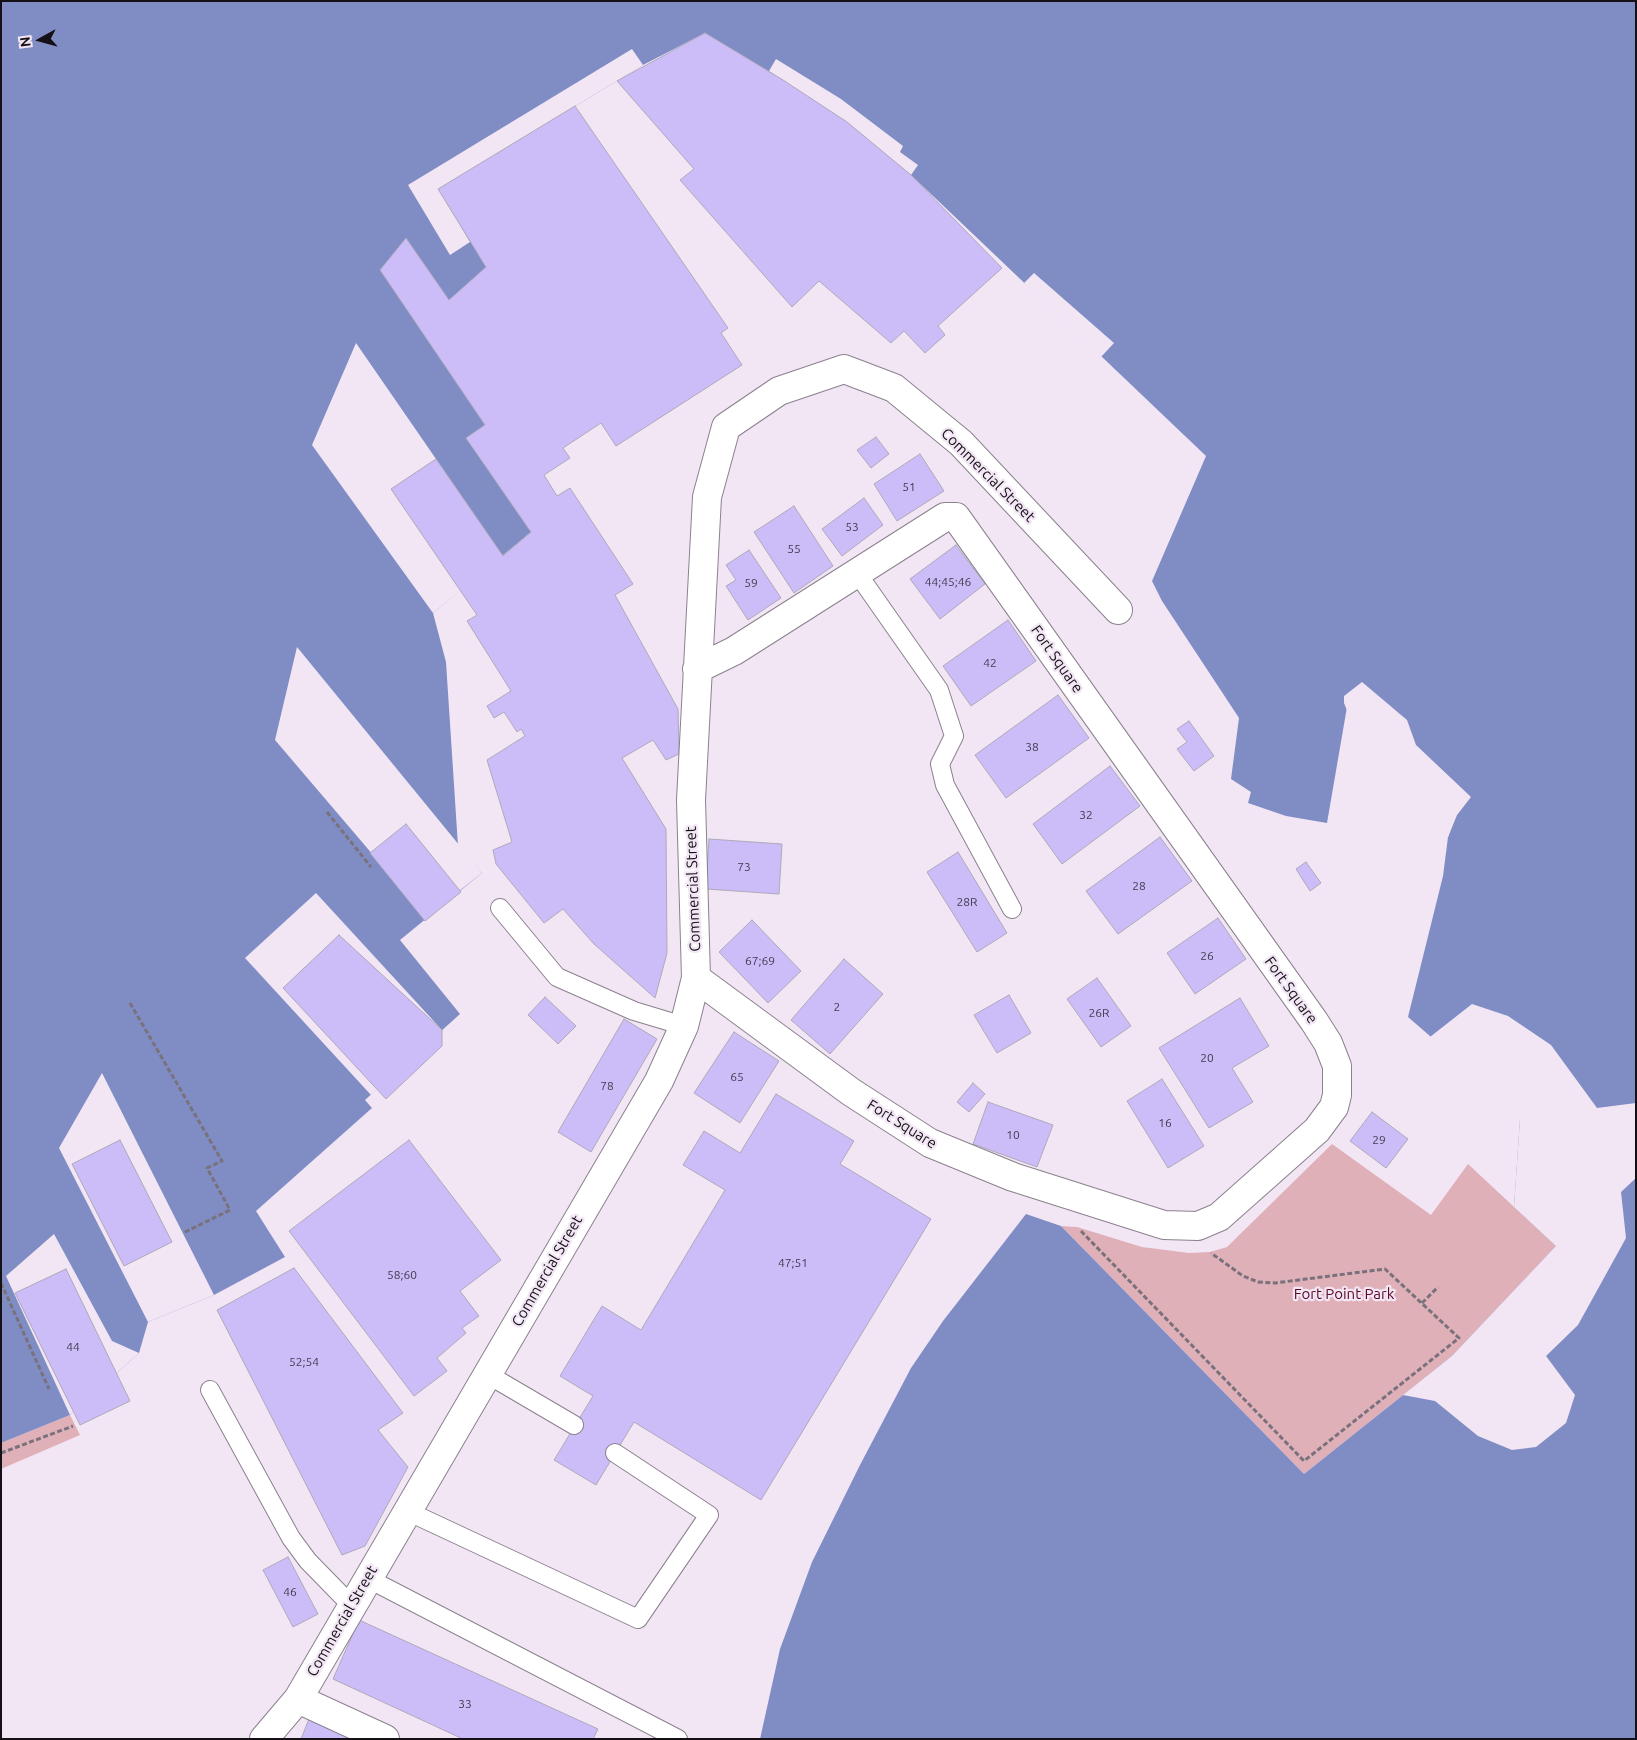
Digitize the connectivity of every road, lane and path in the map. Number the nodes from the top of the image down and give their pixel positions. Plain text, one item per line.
1 (857, 573) junction
2 (1118, 610) dead end
3 (697, 669) junction
4 (327, 812) dead end
5 (371, 867) dead end
6 (500, 908) dead end
7 (1012, 909) dead end
8 (696, 978) junction
9 (130, 1003) dead end
10 (684, 1026) junction
11 (1084, 1200) junction
12 (183, 1234) dead end
13 (1210, 1252) dead end
14 (1, 1283) edge
15 (1438, 1287) dead end
16 (1422, 1303) junction
17 (487, 1374) junction
18 (50, 1389) dead end
19 (210, 1390) dead end
20 (574, 1425) dead end
21 (73, 1426) dead end
22 (616, 1453) dead end
23 (1, 1454) edge
24 (407, 1511) junction
25 (367, 1578) junction
26 (351, 1605) junction
27 (298, 1699) junction
28 (264, 1739) edge
29 (385, 1739) edge
30 (678, 1739) edge

1 - 3 street, Fort Square
1 - 7 lane
1 - 11 street, Fort Square
2 - 3 street, Commercial Street
3 - 8 street, Commercial Street
4 - 5 path
6 - 10 lane
8 - 10 street, Commercial Street
8 - 11 street, Fort Square
9 - 12 path
10 - 17 street, Commercial Street
11 - 16 path
13 - 16 path
14 - 18 path
15 - 16 path
17 - 20 lane
17 - 24 street, Commercial Street
19 - 26 lane
21 - 23 path
22 - 24 lane
24 - 25 street, Commercial Street
25 - 26 street, Commercial Street
25 - 30 lane
26 - 27 street, Commercial Street
27 - 28 street, Commercial Street
27 - 29 street

